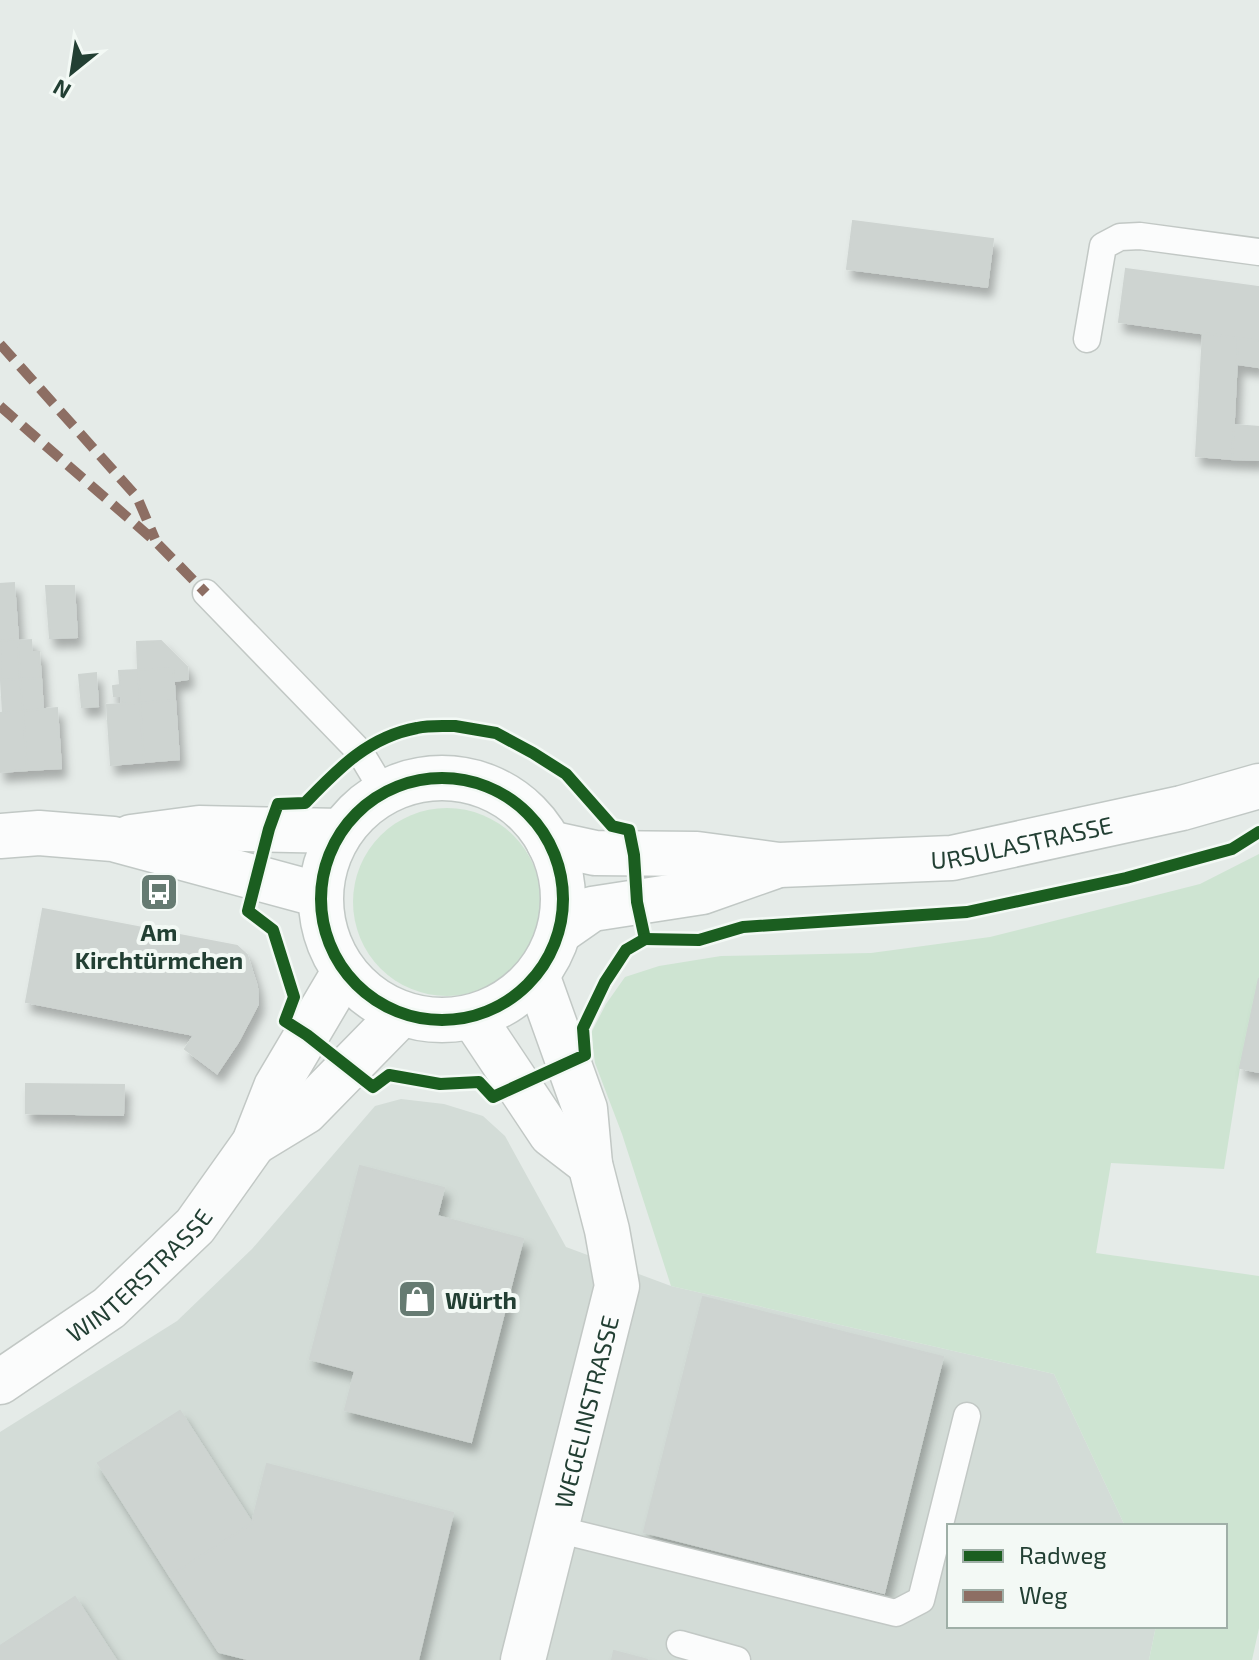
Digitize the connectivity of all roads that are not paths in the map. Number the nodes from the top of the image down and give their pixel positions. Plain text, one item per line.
1 (1259, 252) edge
2 (1087, 339) dead end
3 (206, 593) dead end
4 (1259, 786) edge
5 (384, 792) junction
6 (341, 831) junction
7 (0, 836) edge
8 (113, 839) junction
9 (549, 843) junction
10 (779, 865) junction
11 (320, 895) junction
12 (559, 932) junction
13 (344, 972) junction
14 (537, 975) junction
15 (401, 1014) junction
16 (473, 1017) junction
17 (254, 1143) junction
18 (590, 1164) junction
19 (0, 1382) edge
20 (967, 1416) dead end
21 (556, 1529) junction
22 (680, 1644) dead end
23 (523, 1660) edge
24 (737, 1660) edge

1 - 2 lane
3 - 5 lane
4 - 10 street, URSULASTRASSE
5 - 6 street, URSULASTRASSE
5 - 9 street, URSULASTRASSE
6 - 8 street
6 - 11 street, URSULASTRASSE
7 - 8 street
8 - 11 street
9 - 10 street, URSULASTRASSE
9 - 12 street, URSULASTRASSE
10 - 12 street, URSULASTRASSE
11 - 13 street, URSULASTRASSE
12 - 14 street, URSULASTRASSE
13 - 15 street, URSULASTRASSE
13 - 17 street, WINTERSTRASSE
14 - 16 street, URSULASTRASSE
14 - 18 street, WEGELINSTRASSE
15 - 16 street, URSULASTRASSE
15 - 17 street, WINTERSTRASSE
16 - 18 street
17 - 19 street, WINTERSTRASSE
18 - 21 street, WEGELINSTRASSE
20 - 21 lane
21 - 23 street, WEGELINSTRASSE
22 - 24 lane

